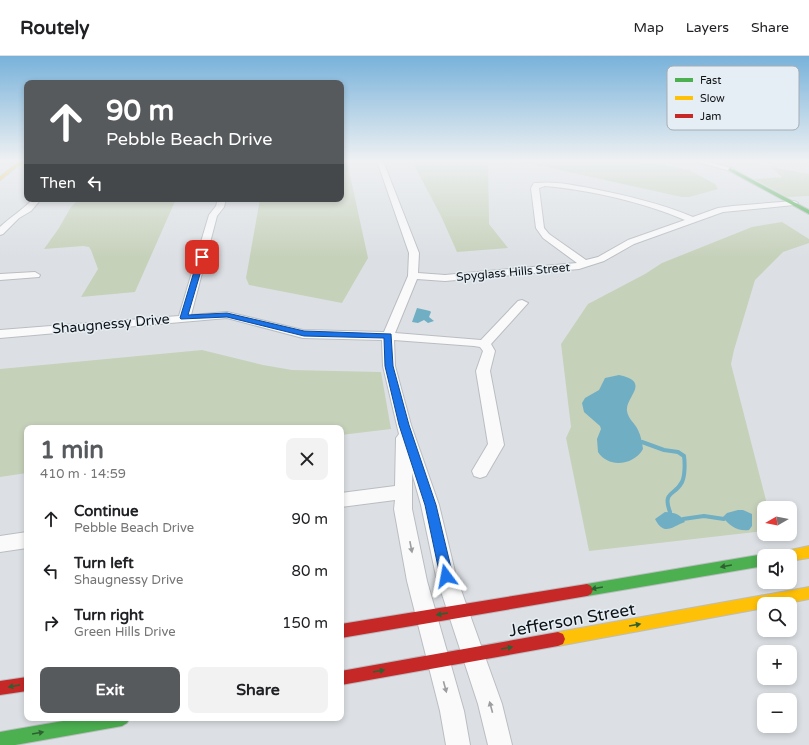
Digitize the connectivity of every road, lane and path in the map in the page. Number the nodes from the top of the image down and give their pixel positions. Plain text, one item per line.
1 (392, 193) edge
2 (536, 193) edge
3 (596, 193) edge
4 (775, 193) edge
5 (26, 202) edge
6 (34, 202) edge
7 (213, 202) edge
8 (221, 202) edge
9 (794, 203) junction
10 (809, 212) edge
11 (213, 215) junction
12 (16, 216) junction
13 (693, 220) junction
14 (0, 232) edge
15 (585, 264) junction
16 (35, 275) dead end
17 (413, 276) junction
18 (0, 277) edge
19 (522, 303) dead end
20 (184, 318) junction
21 (0, 334) edge
22 (388, 336) junction
23 (484, 344) junction
24 (404, 425) junction
25 (480, 471) dead end
26 (404, 492) junction
27 (344, 500) edge
28 (24, 540) edge
29 (0, 544) edge
30 (809, 552) edge
31 (797, 554) edge
32 (757, 561) edge
33 (809, 586) edge
34 (809, 593) edge
35 (784, 597) edge
36 (790, 597) edge
37 (757, 603) edge
38 (459, 612) junction
39 (427, 617) junction
40 (344, 631) edge
41 (473, 654) junction
42 (438, 660) junction
43 (344, 677) edge
44 (24, 684) edge
45 (0, 688) edge
46 (105, 721) edge
47 (0, 740) edge
48 (458, 745) edge
49 (500, 745) edge

1 - 17 street
2 - 15 street
3 - 13 street
4 - 9 main road
5 - 12 street
6 - 12 street
7 - 11 street
8 - 11 street
9 - 10 main road
9 - 13 street, Spyglass Hills Street
11 - 20 street
12 - 14 street
13 - 15 street, Spyglass Hills Street
15 - 17 street, Spyglass Hills Street
16 - 18 street
17 - 22 street
19 - 23 street
20 - 21 street, Shaugnessy Drive
20 - 22 street, Shaugnessy Drive
22 - 23 street, Shaugnessy Drive
22 - 24 street
23 - 25 street
24 - 26 street
24 - 38 street
26 - 27 street
26 -> 39 street
28 - 29 street
30 - 31 main road
32 -> 38 main road, Jefferson Street
33 - 35 main road
34 - 36 main road, Jefferson Street
41 -> 37 main road, Jefferson Street
38 -> 39 main road, Jefferson Street
38 - 41 street
39 - 40 main road, Jefferson Street
39 - 42 street
41 - 42 main road, Jefferson Street
49 -> 41 street
43 -> 42 main road, Jefferson Street
42 -> 48 street
44 -> 45 main road
47 -> 46 main road

